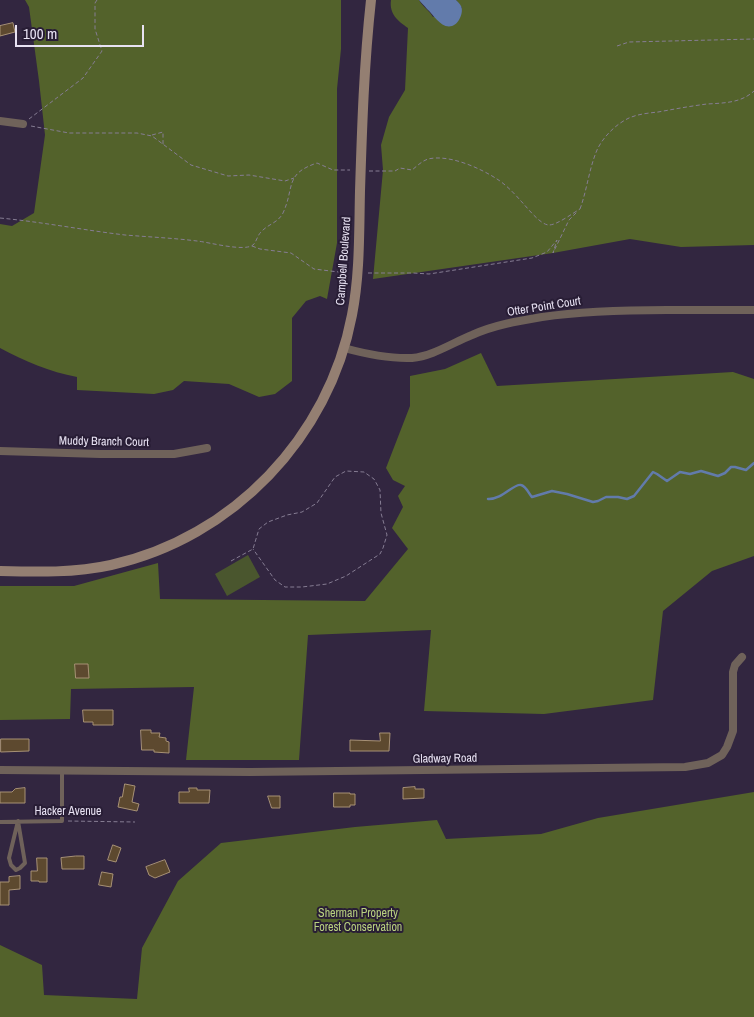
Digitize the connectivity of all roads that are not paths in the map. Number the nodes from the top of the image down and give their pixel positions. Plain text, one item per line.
1 (371, 0) edge
2 (0, 121) edge
3 (23, 124) road end
4 (754, 310) edge
5 (344, 348) junction
6 (207, 448) dead end
7 (0, 451) edge
8 (0, 571) edge
9 (742, 657) dead end
10 (0, 770) edge
11 (62, 770) junction
12 (18, 821) junction
13 (0, 822) edge

1 - 5 street, Campbell Boulevard
2 - 3 street
4 - 5 street, Otter Point Court
5 - 8 street, Campbell Boulevard
6 - 7 street, Muddy Branch Court
9 - 11 street, Gladway Road
10 - 11 street, Gladway Road
11 - 12 lane, Hacker Avenue
12 - 12 lane
12 - 13 lane, Hacker Avenue

